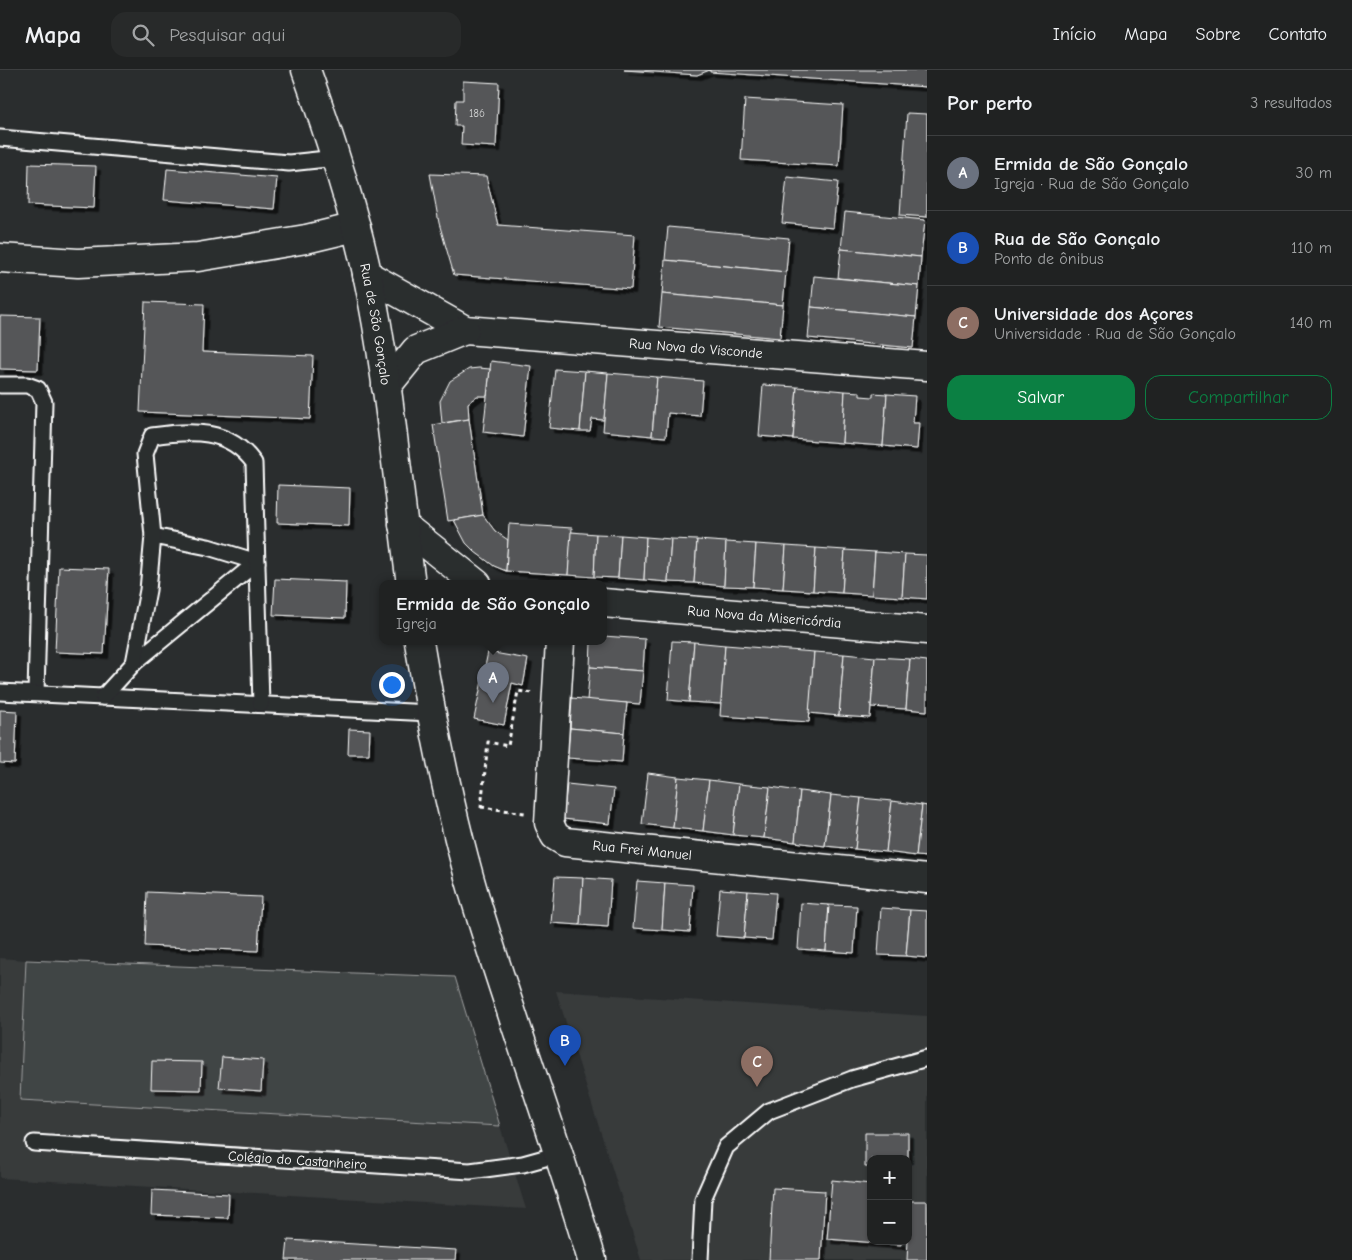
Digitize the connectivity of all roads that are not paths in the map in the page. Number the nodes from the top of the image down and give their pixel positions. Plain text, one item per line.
1 (306, 70) edge
2 (0, 138) edge
3 (336, 158) junction
4 (356, 227) junction
5 (0, 258) edge
6 (368, 275) junction
7 (465, 330) junction
8 (927, 366) edge
9 (0, 385) edge
10 (386, 387) junction
11 (403, 525) junction
12 (153, 536) junction
13 (257, 562) junction
14 (410, 580) edge
15 (472, 580) edge
16 (607, 603) edge
17 (927, 630) edge
18 (420, 645) edge
19 (560, 645) edge
20 (134, 663) junction
21 (0, 692) edge
22 (36, 693) junction
23 (102, 697) junction
24 (261, 704) junction
25 (431, 712) junction
26 (927, 880) edge
27 (927, 1058) edge
28 (34, 1143) dead end
29 (559, 1154) junction
30 (592, 1260) edge
31 (700, 1260) edge

1 - 3 street, Rua de São Gonçalo
2 - 3 lane
3 - 4 street, Rua de São Gonçalo
4 - 5 street
4 - 6 street, Rua de São Gonçalo
6 - 7 street, Rua Nova do Visconde
6 - 10 street, Rua de São Gonçalo
7 - 8 street, Rua Nova do Visconde
7 - 10 street, Rua Nova do Visconde
9 - 22 lane
10 - 11 street, Rua de São Gonçalo
11 - 14 street, Rua de São Gonçalo
11 - 15 street
12 - 13 lane
12 - 13 lane
12 - 20 lane
13 - 20 lane
13 - 24 lane
16 - 17 street, Rua Nova da Misericórdia
18 - 25 street
19 - 26 street, Rua Frei Manuel
20 - 23 lane
21 - 22 lane
22 - 23 lane
23 - 24 lane
24 - 25 lane
25 - 29 street
27 - 31 lane
28 - 29 lane, Colégio do Castanheiro
29 - 30 street

